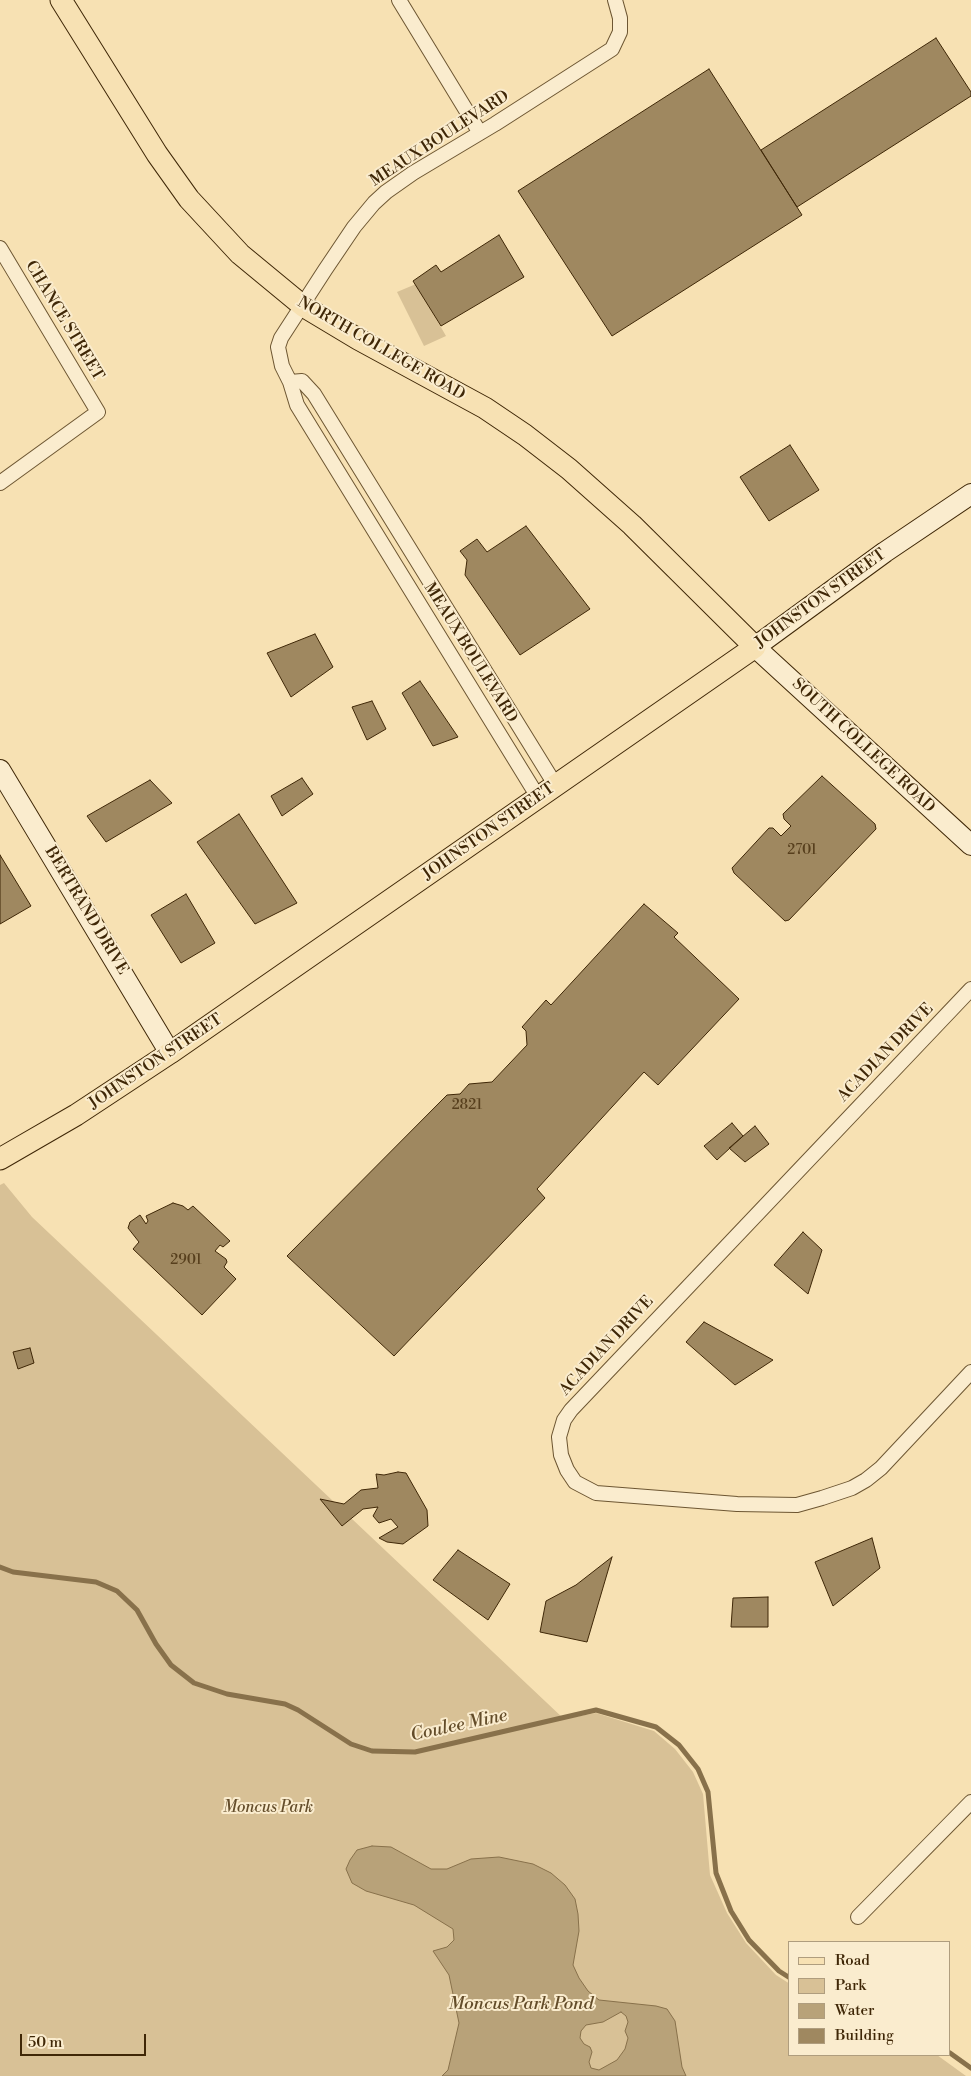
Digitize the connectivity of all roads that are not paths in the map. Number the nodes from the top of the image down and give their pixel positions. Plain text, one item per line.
1 (62, 0) edge
2 (399, 0) edge
3 (615, 0) edge
4 (480, 133) junction
5 (0, 248) edge
6 (303, 306) junction
7 (290, 382) junction
8 (0, 483) edge
9 (971, 494) edge
10 (390, 515) junction
11 (372, 527) junction
12 (755, 647) junction
13 (0, 770) edge
14 (556, 786) junction
15 (538, 797) junction
16 (971, 845) edge
17 (971, 989) edge
18 (170, 1053) junction
19 (0, 1159) edge
20 (971, 1372) edge
21 (971, 1802) edge
22 (858, 1917) dead end

1 - 6 main road, NORTH COLLEGE ROAD
2 - 4 street
3 - 4 street, MEAUX BOULEVARD
4 - 6 street, MEAUX BOULEVARD
5 - 8 street, CHANCE STREET
6 - 7 street, MEAUX BOULEVARD
6 - 12 main road, NORTH COLLEGE ROAD
7 - 10 street, MEAUX BOULEVARD
7 - 11 street, MEAUX BOULEVARD
9 - 12 main road, JOHNSTON STREET
10 - 11 street
10 - 14 street, MEAUX BOULEVARD
11 - 15 street, MEAUX BOULEVARD
12 - 14 main road, JOHNSTON STREET
12 - 16 main road, SOUTH COLLEGE ROAD
13 - 18 main road, BERTRAND DRIVE
14 - 15 main road, JOHNSTON STREET
15 - 18 main road, JOHNSTON STREET
17 - 20 street, ACADIAN DRIVE
18 - 19 main road, JOHNSTON STREET
21 - 22 street

